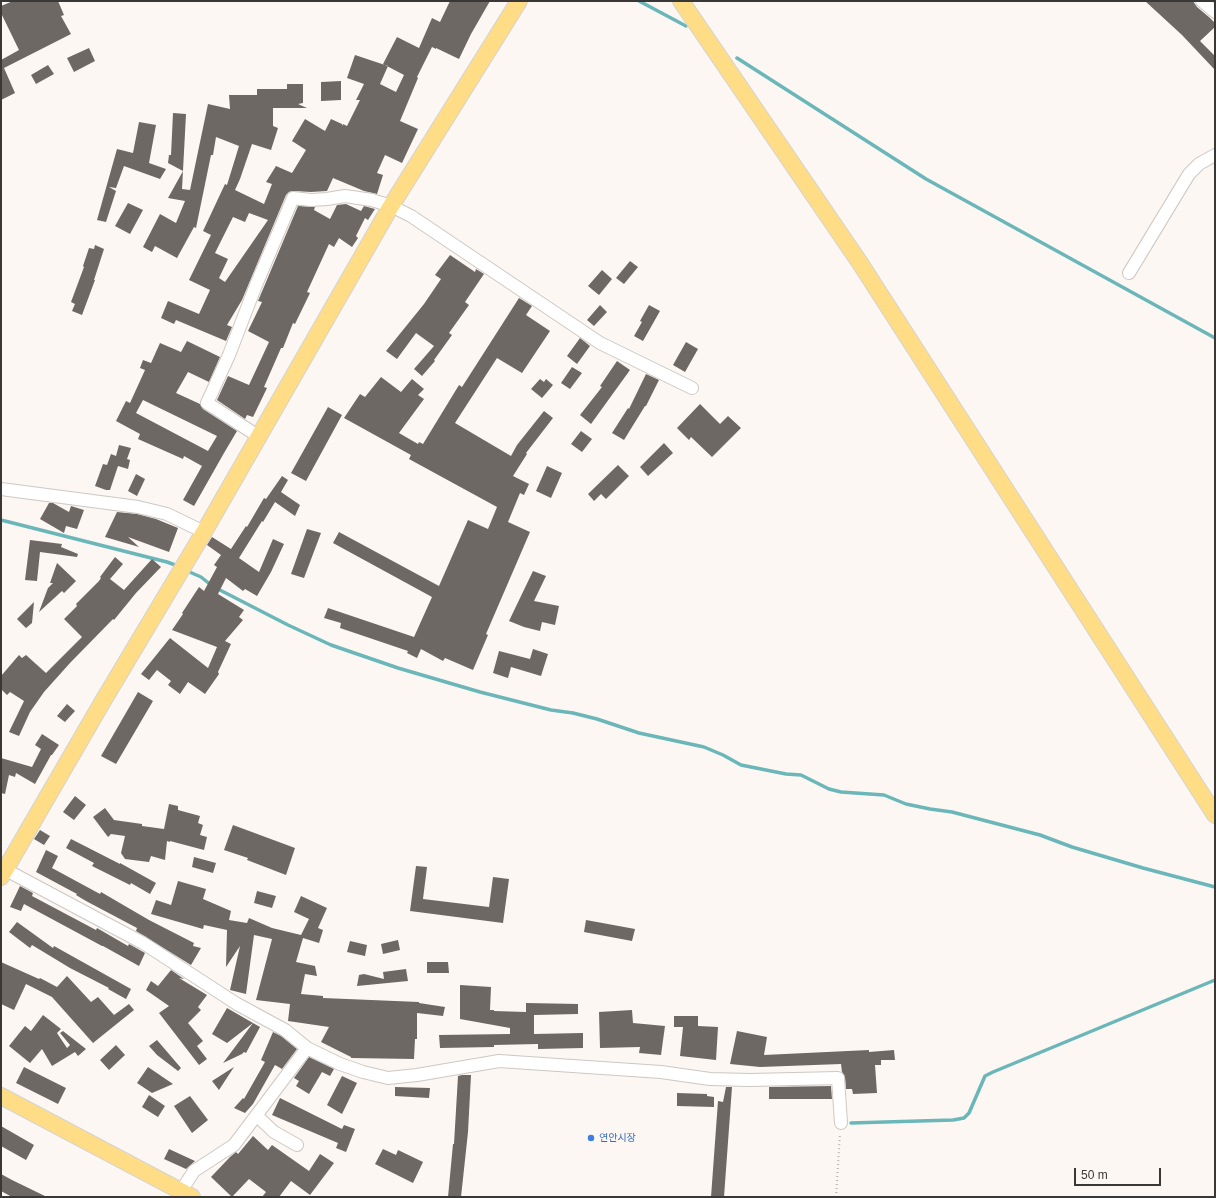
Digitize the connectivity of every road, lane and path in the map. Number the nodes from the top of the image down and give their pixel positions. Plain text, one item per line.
1 (519, 1) edge
2 (681, 1) edge
3 (1202, 1) edge
4 (1215, 12) edge
5 (1215, 156) edge
6 (391, 206) junction
7 (1129, 273) dead end
8 (692, 388) dead end
9 (258, 436) junction
10 (1, 489) edge
11 (204, 532) junction
12 (1215, 814) edge
13 (4, 874) edge
14 (307, 1048) junction
15 (1, 1096) edge
16 (257, 1116) junction
17 (841, 1124) joint
18 (297, 1145) dead end
19 (187, 1194) edge
20 (836, 1197) edge

1 - 6 main road
2 - 12 main road
3 - 4 street
5 - 7 street
6 - 8 street
6 - 9 main road
6 - 9 street
9 - 11 main road
10 - 11 street
11 - 13 main road
13 - 14 street
14 - 16 street
14 - 17 street
15 - 19 main road
16 - 18 street
16 - 19 street
17 - 20 path

